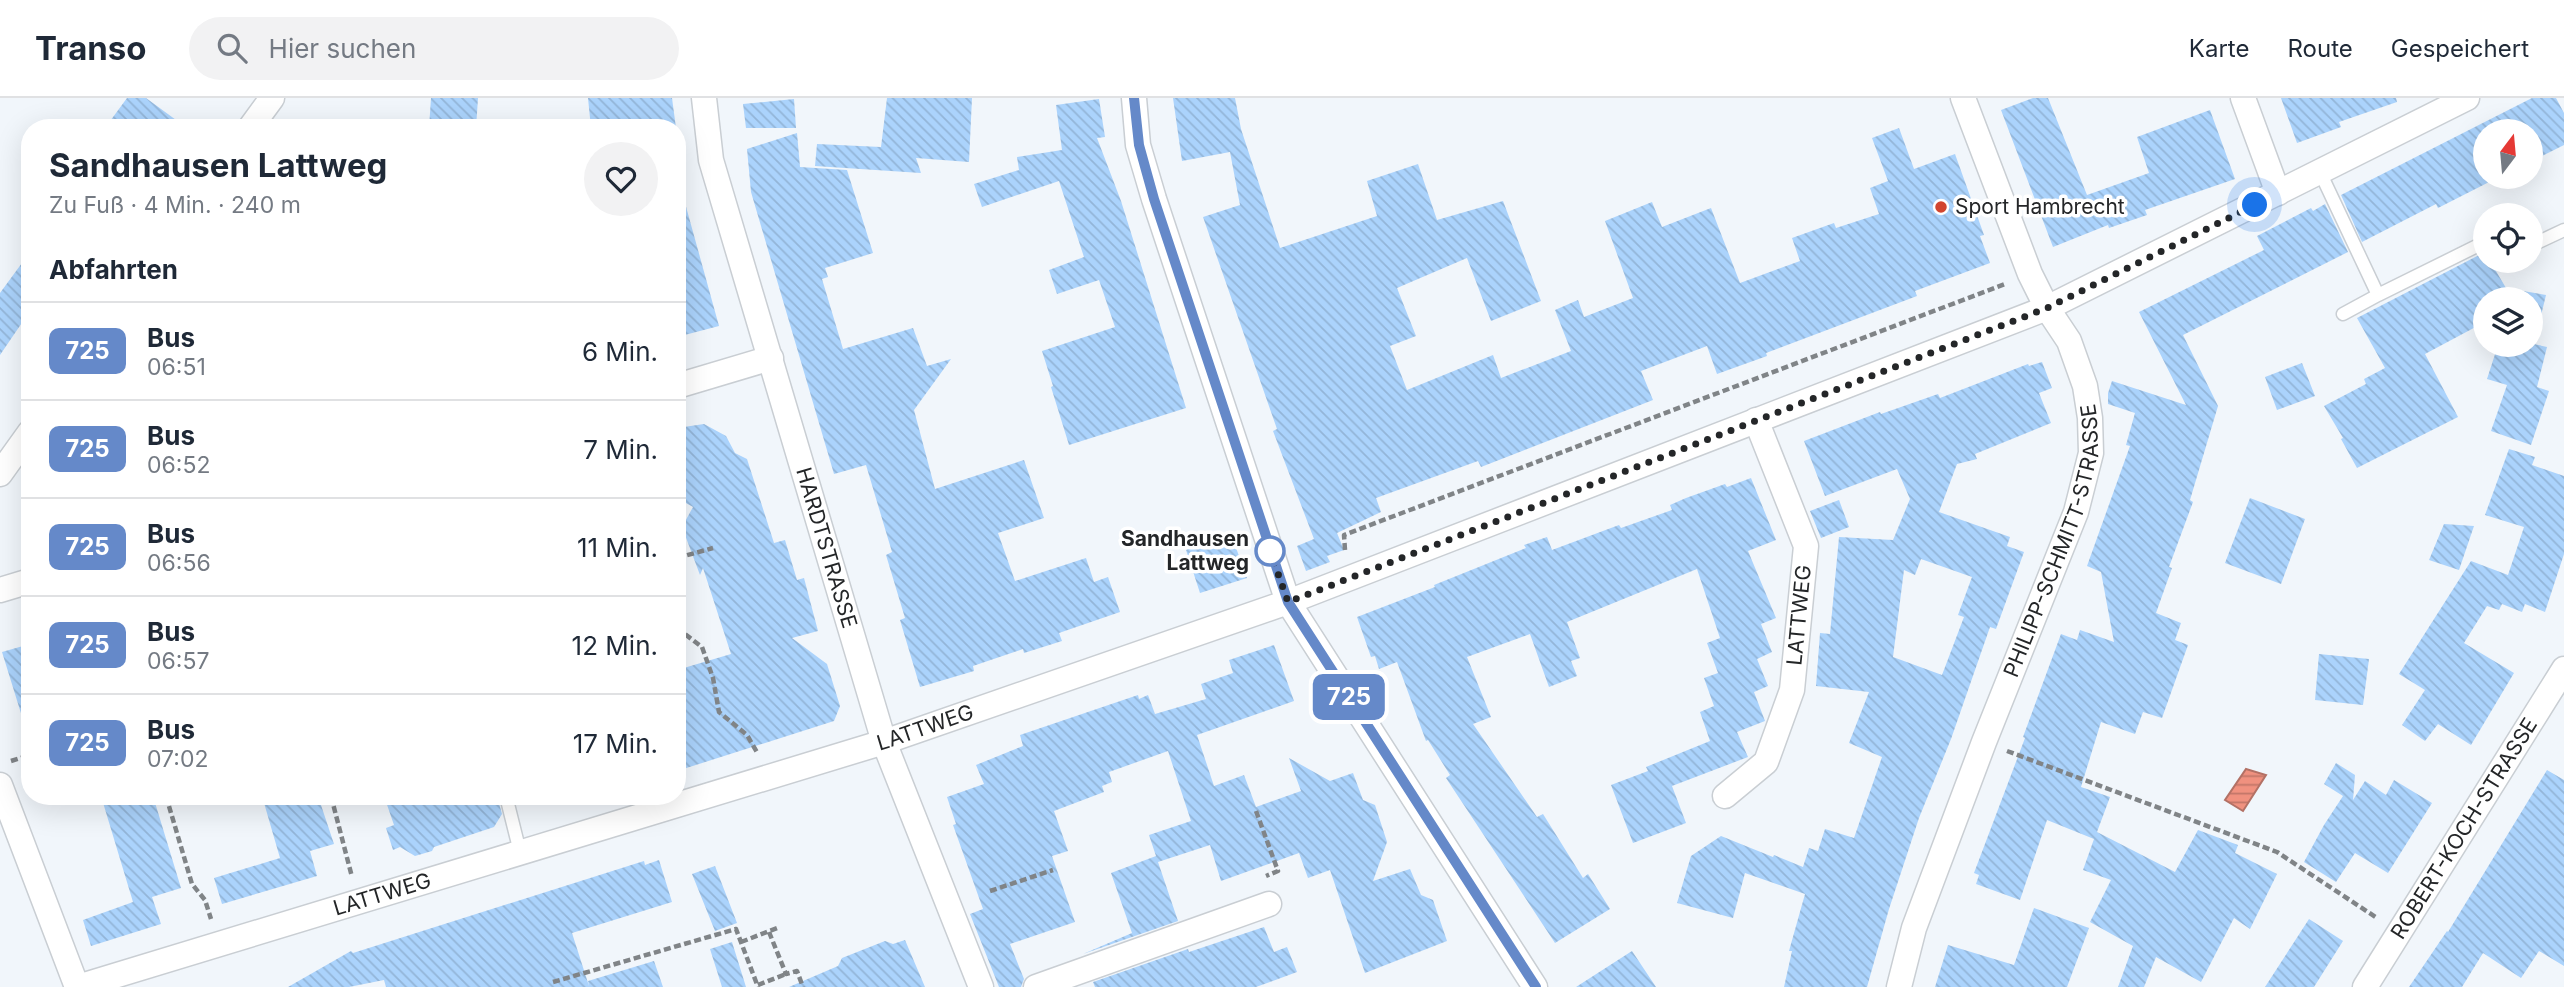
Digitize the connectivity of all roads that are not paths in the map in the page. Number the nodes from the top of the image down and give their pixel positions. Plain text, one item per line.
1 (272, 98) edge
2 (704, 98) edge
3 (1134, 98) edge
4 (1963, 98) edge
5 (2243, 98) edge
6 (2468, 98) edge
7 (257, 119) edge
8 (2320, 172) junction
9 (2278, 193) junction
10 (2564, 230) edge
11 (2543, 240) edge
12 (2473, 248) edge
13 (2378, 295) junction
14 (2047, 308) junction
15 (2343, 314) dead end
16 (771, 358) junction
17 (686, 383) edge
18 (1756, 420) junction
19 (21, 445) edge
20 (0, 474) edge
21 (21, 584) edge
22 (0, 590) edge
23 (1288, 602) junction
24 (2564, 669) edge
25 (884, 742) junction
26 (0, 785) edge
27 (1725, 796) dead end
28 (686, 802) edge
29 (508, 805) edge
30 (676, 805) edge
31 (520, 852) junction
32 (1269, 904) road end
33 (77, 987) edge
34 (981, 987) edge
35 (1036, 987) edge
36 (1535, 987) edge
37 (1899, 987) edge
38 (2365, 987) edge

1 - 7 street
2 - 16 street, HARDTSTRASSE
3 - 23 street
4 - 14 street, PHILIPP-SCHMITT-STRASSE
5 - 9 street
6 - 8 street, LATTWEG
8 - 9 street, LATTWEG
8 - 13 lane
9 - 14 street, LATTWEG
10 - 11 lane
12 - 13 lane
13 - 15 lane
14 - 18 street, LATTWEG
14 - 37 street, PHILIPP-SCHMITT-STRASSE
16 - 17 street
16 - 25 street, HARDTSTRASSE
18 - 23 street, LATTWEG
18 - 27 street, LATTWEG
19 - 20 street
21 - 22 street
23 - 25 street, LATTWEG
23 - 36 street
24 - 38 street, ROBERT-KOCH-STRASSE
25 - 28 street, LATTWEG
25 - 34 street, HARDTSTRASSE
26 - 33 street
29 - 31 lane
30 - 31 street, LATTWEG
31 - 33 street, LATTWEG
32 - 35 street

